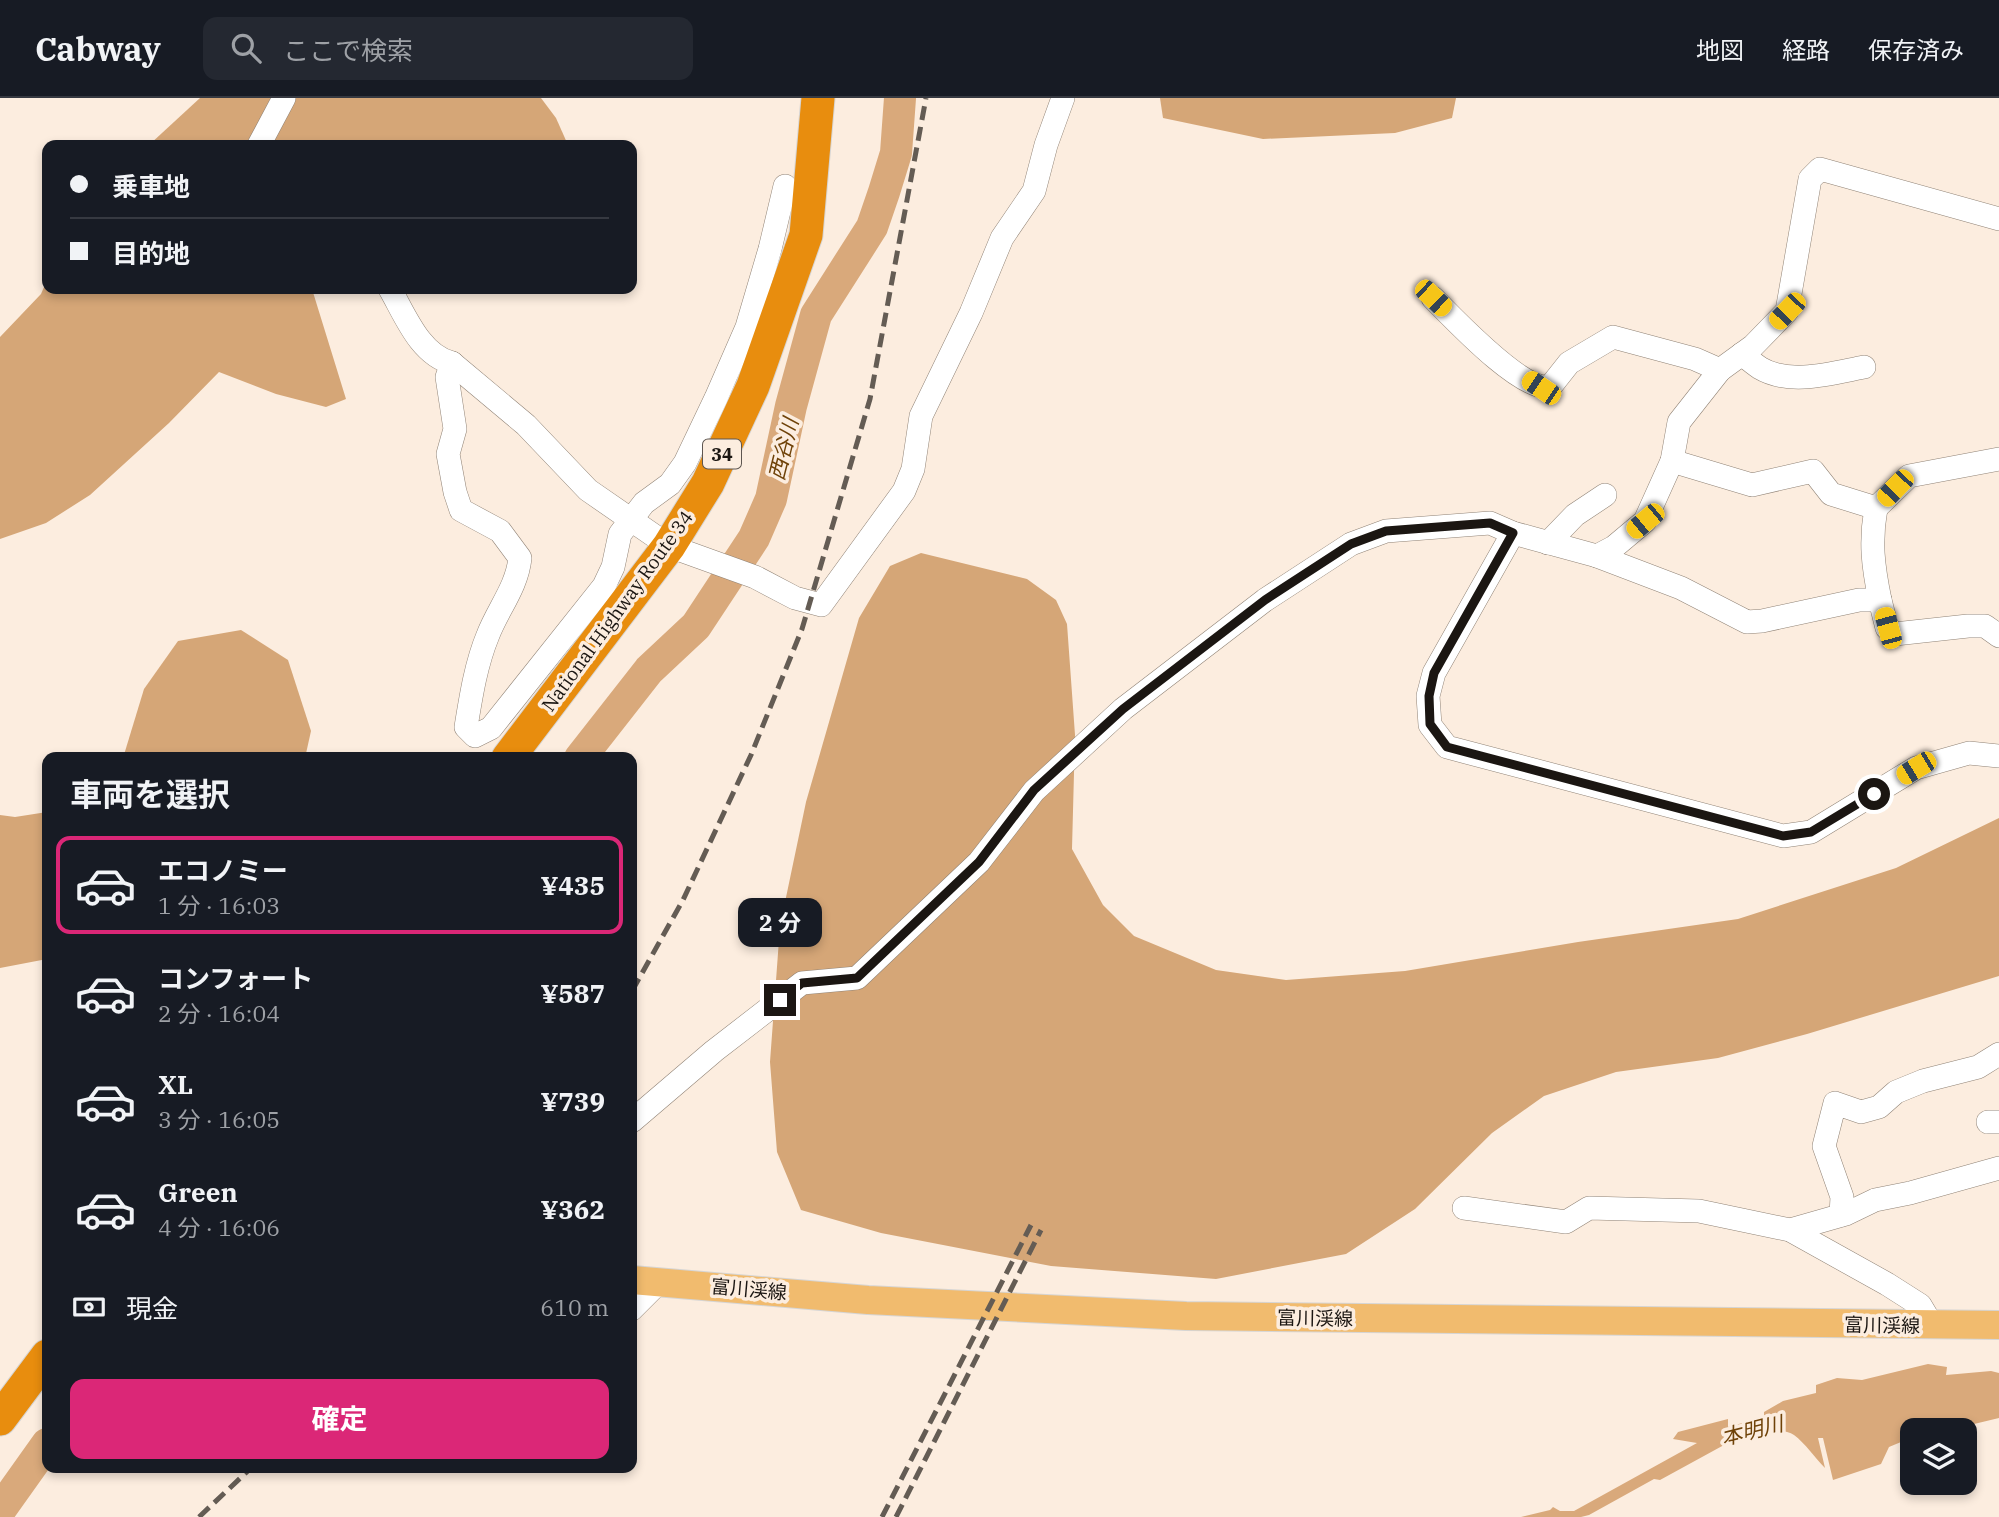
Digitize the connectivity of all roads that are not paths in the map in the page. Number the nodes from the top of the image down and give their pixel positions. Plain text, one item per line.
1 (284, 98) edge
2 (818, 98) edge
3 (1063, 98) edge
4 (263, 140) edge
5 (785, 186) dead end
6 (1999, 219) edge
7 (393, 294) edge
8 (1433, 298) dead end
9 (1742, 354) junction
10 (452, 363) junction
11 (1864, 367) dead end
12 (1720, 370) junction
13 (1999, 459) edge
14 (1672, 461) junction
15 (1605, 495) dead end
16 (1876, 508) junction
17 (629, 520) junction
18 (1513, 533) junction
19 (1548, 543) junction
20 (669, 546) junction
21 (1597, 556) junction
22 (1880, 600) junction
23 (1999, 636) edge
24 (513, 752) edge
25 (1999, 756) edge
26 (1999, 1054) edge
27 (637, 1117) edge
28 (1999, 1168) edge
29 (1464, 1208) dead end
30 (1841, 1215) junction
31 (1790, 1230) junction
32 (645, 1281) edge
33 (637, 1298) edge
34 (1932, 1325) junction
35 (1999, 1325) edge
36 (40, 1366) edge
37 (0, 1419) edge
38 (0, 1436) edge

1 - 4 street
2 - 20 highway, National Highway Route 34 / 34
3 - 20 street
5 - 17 street
6 - 9 street
7 - 10 street
8 - 12 street
9 - 11 street
9 - 12 street
10 - 17 street
10 - 17 street
12 - 14 street
13 - 16 street
14 - 16 street
14 - 21 street
15 - 19 street
16 - 22 street
17 - 20 street
18 - 19 street
18 - 25 street
18 - 27 street
19 - 21 street
20 - 24 highway, National Highway Route 34 / 34
21 - 22 street
22 - 23 street
26 - 30 street
28 - 30 street
29 - 31 street
30 - 31 street
31 - 34 street
32 - 33 street
32 - 34 main road, 富川渓線
34 - 35 main road, 富川渓線
36 - 37 highway
36 - 38 street

